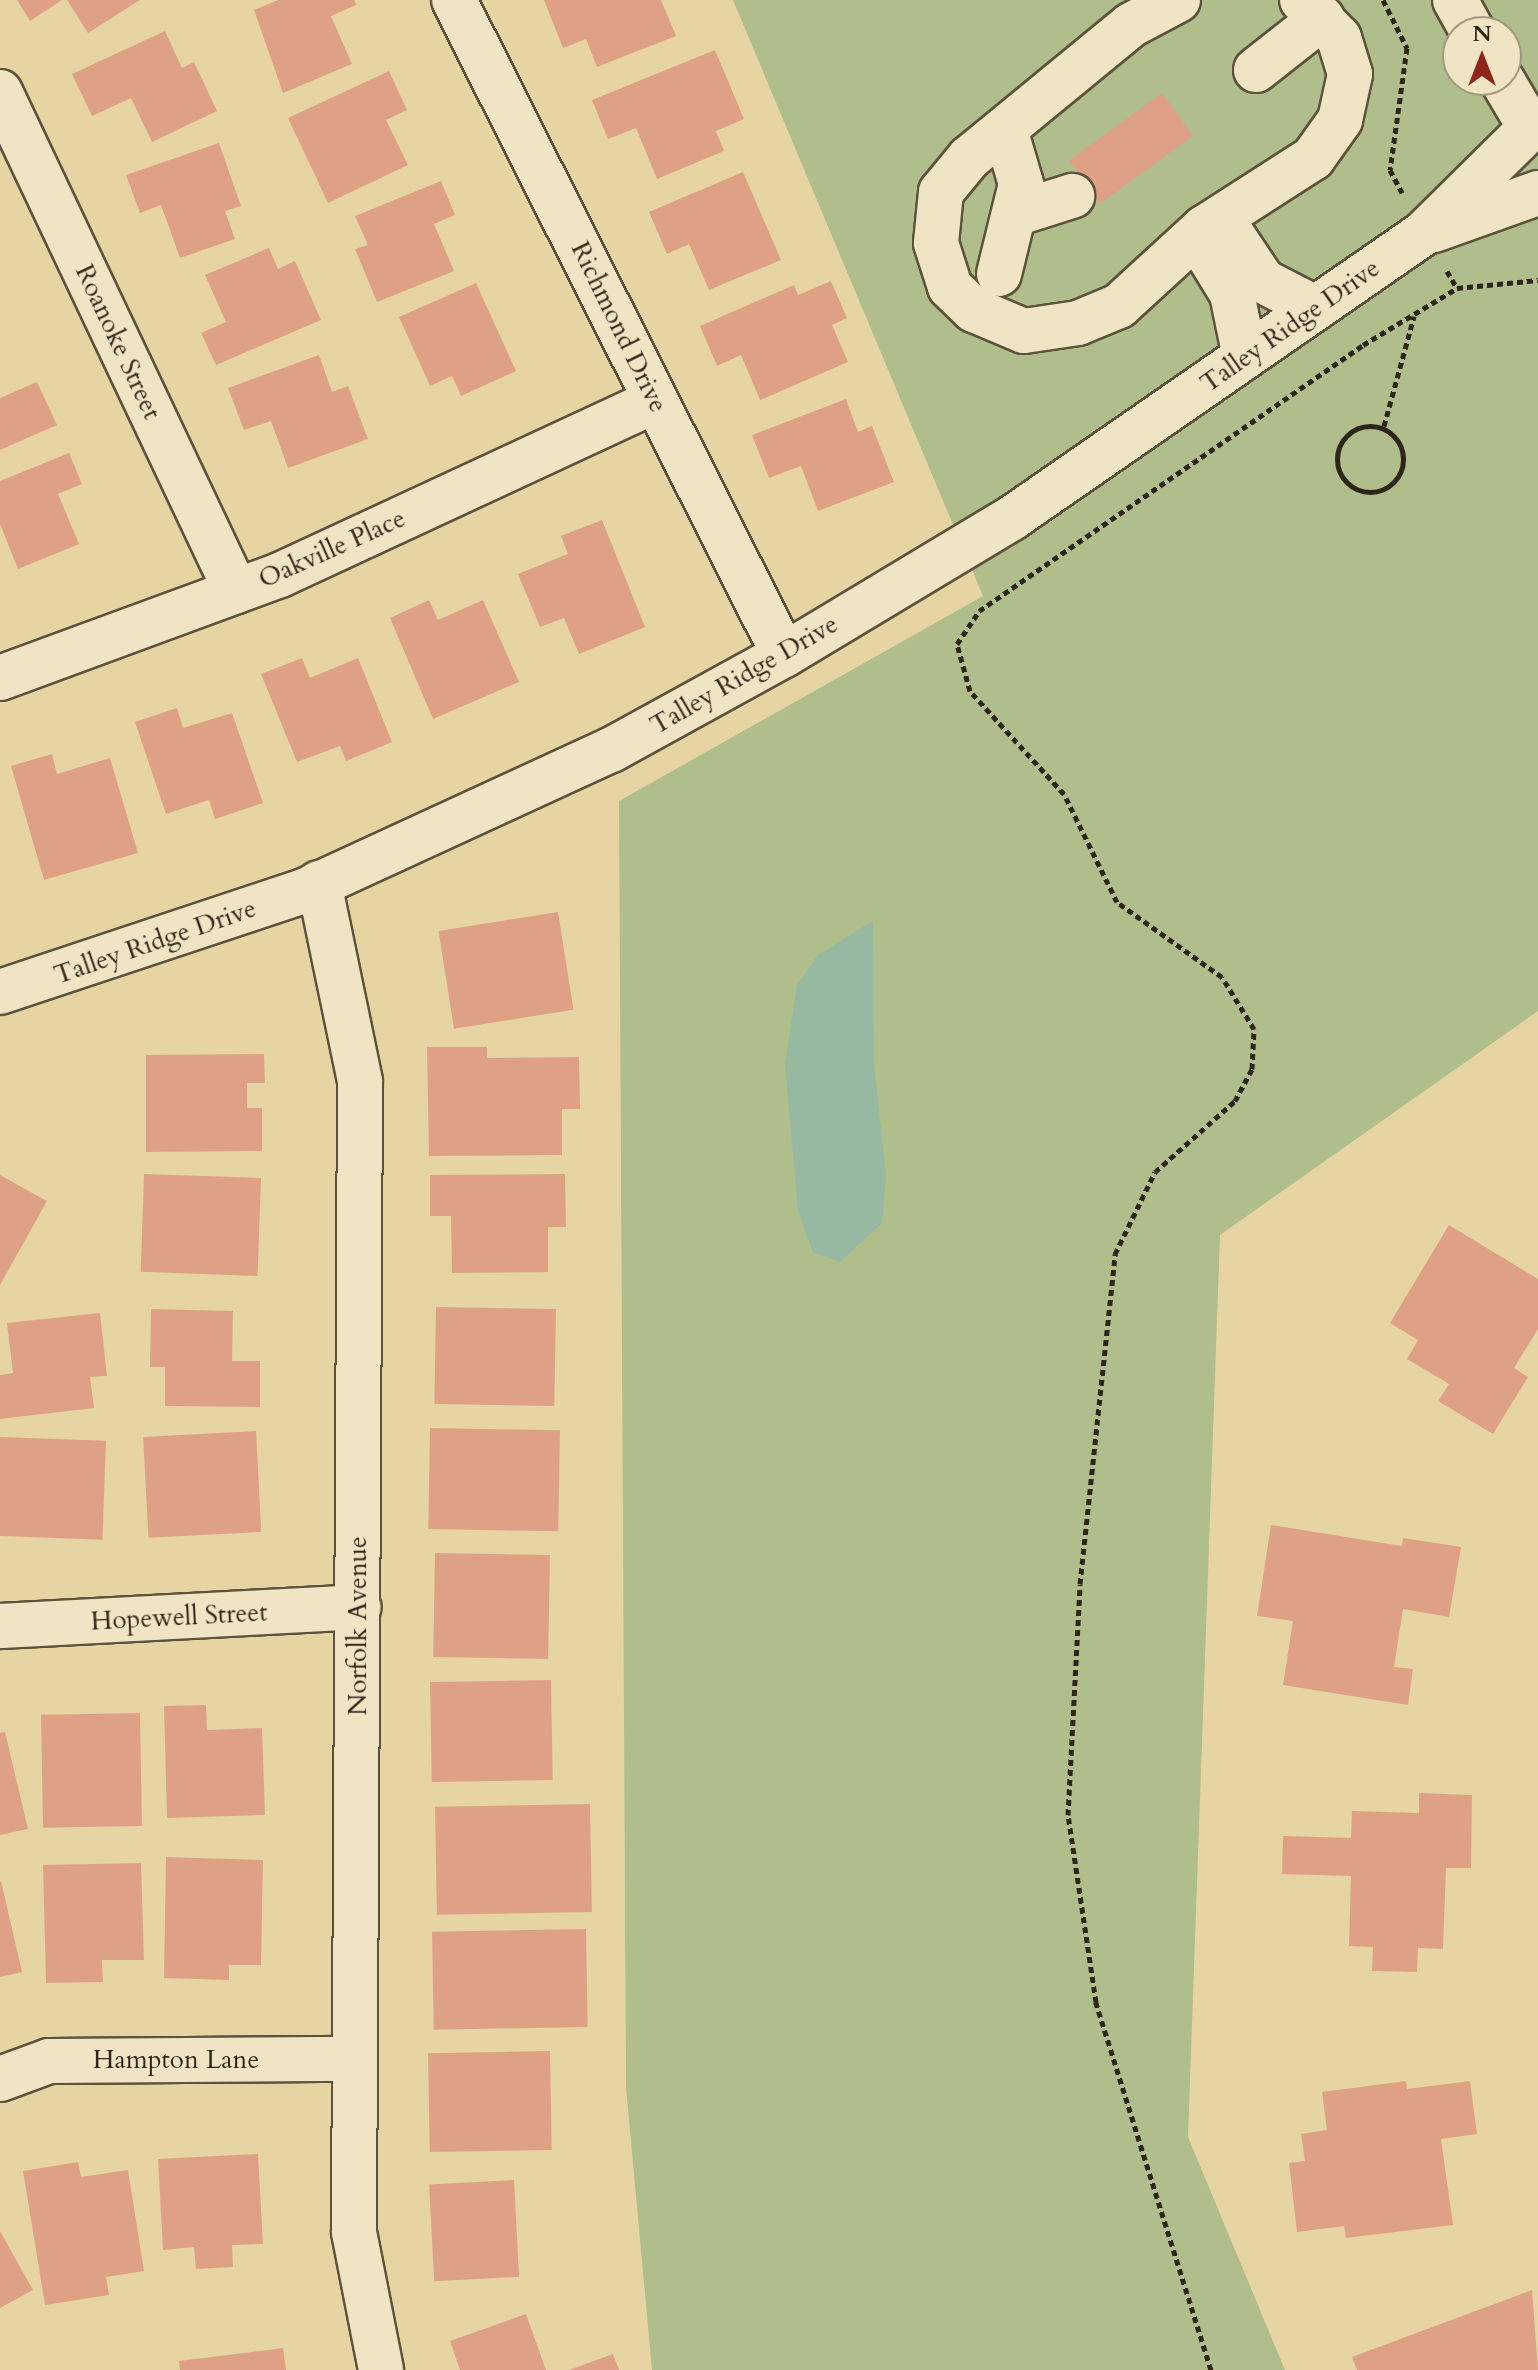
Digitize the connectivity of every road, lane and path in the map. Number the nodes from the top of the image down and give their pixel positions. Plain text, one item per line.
1 (454, 0) edge
2 (1178, 0) edge
3 (1383, 0) edge
4 (1312, 9) edge
5 (1256, 70) dead end
6 (0, 92) edge
7 (1514, 96) edge
8 (1534, 123) edge
9 (1005, 129) junction
10 (1538, 193) edge
11 (1072, 196) dead end
12 (1018, 213) junction
13 (1204, 228) junction
14 (1424, 233) junction
15 (999, 274) dead end
16 (1538, 280) edge
17 (1457, 288) junction
18 (1315, 308) junction
19 (1414, 315) junction
20 (1245, 357) junction
21 (655, 401) junction
22 (1384, 426) junction
23 (236, 591) junction
24 (784, 655) junction
25 (0, 678) edge
26 (319, 883) junction
27 (0, 992) edge
28 (358, 1607) junction
29 (0, 1626) edge
30 (355, 2059) junction
31 (0, 2079) edge
32 (381, 2370) edge
33 (1211, 2370) edge

1 - 21 street, Richmond Drive
2 - 9 street
3 - 14 path
4 - 5 street
4 - 13 street
6 - 23 street, Roanoke Street
7 - 8 street
8 - 14 street, Talley Ridge Drive
9 - 12 street
9 - 13 street
10 - 14 street, Talley Ridge Drive
11 - 12 street
12 - 15 street
13 - 18 street
13 - 20 street
14 - 17 path
14 - 18 street, Talley Ridge Drive
16 - 17 path
17 - 19 path
18 - 20 street, Talley Ridge Drive
19 - 22 path
19 - 33 path
20 - 24 street, Talley Ridge Drive
21 - 23 street, Oakville Place
21 - 24 street, Richmond Drive
22 - 22 path
23 - 25 street, Oakville Place
24 - 26 street, Talley Ridge Drive
26 - 27 street, Talley Ridge Drive
26 - 28 street, Norfolk Avenue
28 - 29 street, Hopewell Street
28 - 30 street, Norfolk Avenue
30 - 31 street, Hampton Lane
30 - 32 street, Norfolk Avenue

